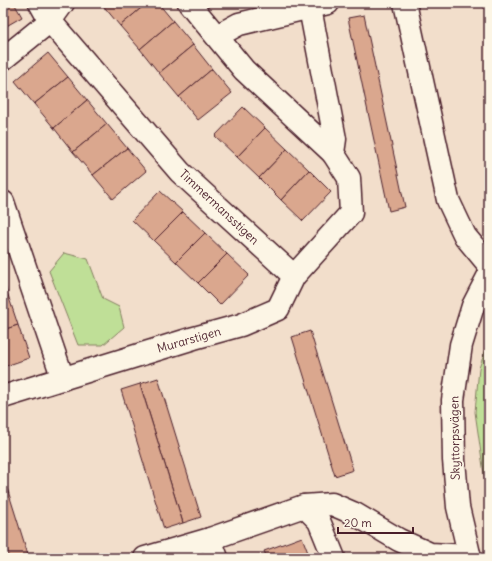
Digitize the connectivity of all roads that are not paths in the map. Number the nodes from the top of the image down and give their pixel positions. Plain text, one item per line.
1 (63, 3) edge
2 (189, 3) edge
3 (404, 3) edge
4 (319, 6) edge
5 (45, 12) edge
6 (217, 36) junction
7 (3, 59) edge
8 (332, 153) junction
9 (3, 202) edge
10 (489, 265) edge
11 (489, 275) edge
12 (294, 276) junction
13 (63, 379) junction
14 (3, 397) edge
15 (304, 506) junction
16 (213, 549) edge
17 (470, 557) edge
18 (145, 558) edge
19 (334, 558) edge

1 - 5 street
2 - 6 street
3 - 10 street
4 - 6 street
4 - 8 street
5 - 7 street
5 - 12 street, Timmermansstigen
6 - 8 street
8 - 12 street
9 - 13 street
11 - 17 street, Skyttorpsvägen
12 - 13 street, Murarstigen
13 - 14 street, Murarstigen
15 - 16 street
15 - 17 street
15 - 19 street
16 - 18 street

